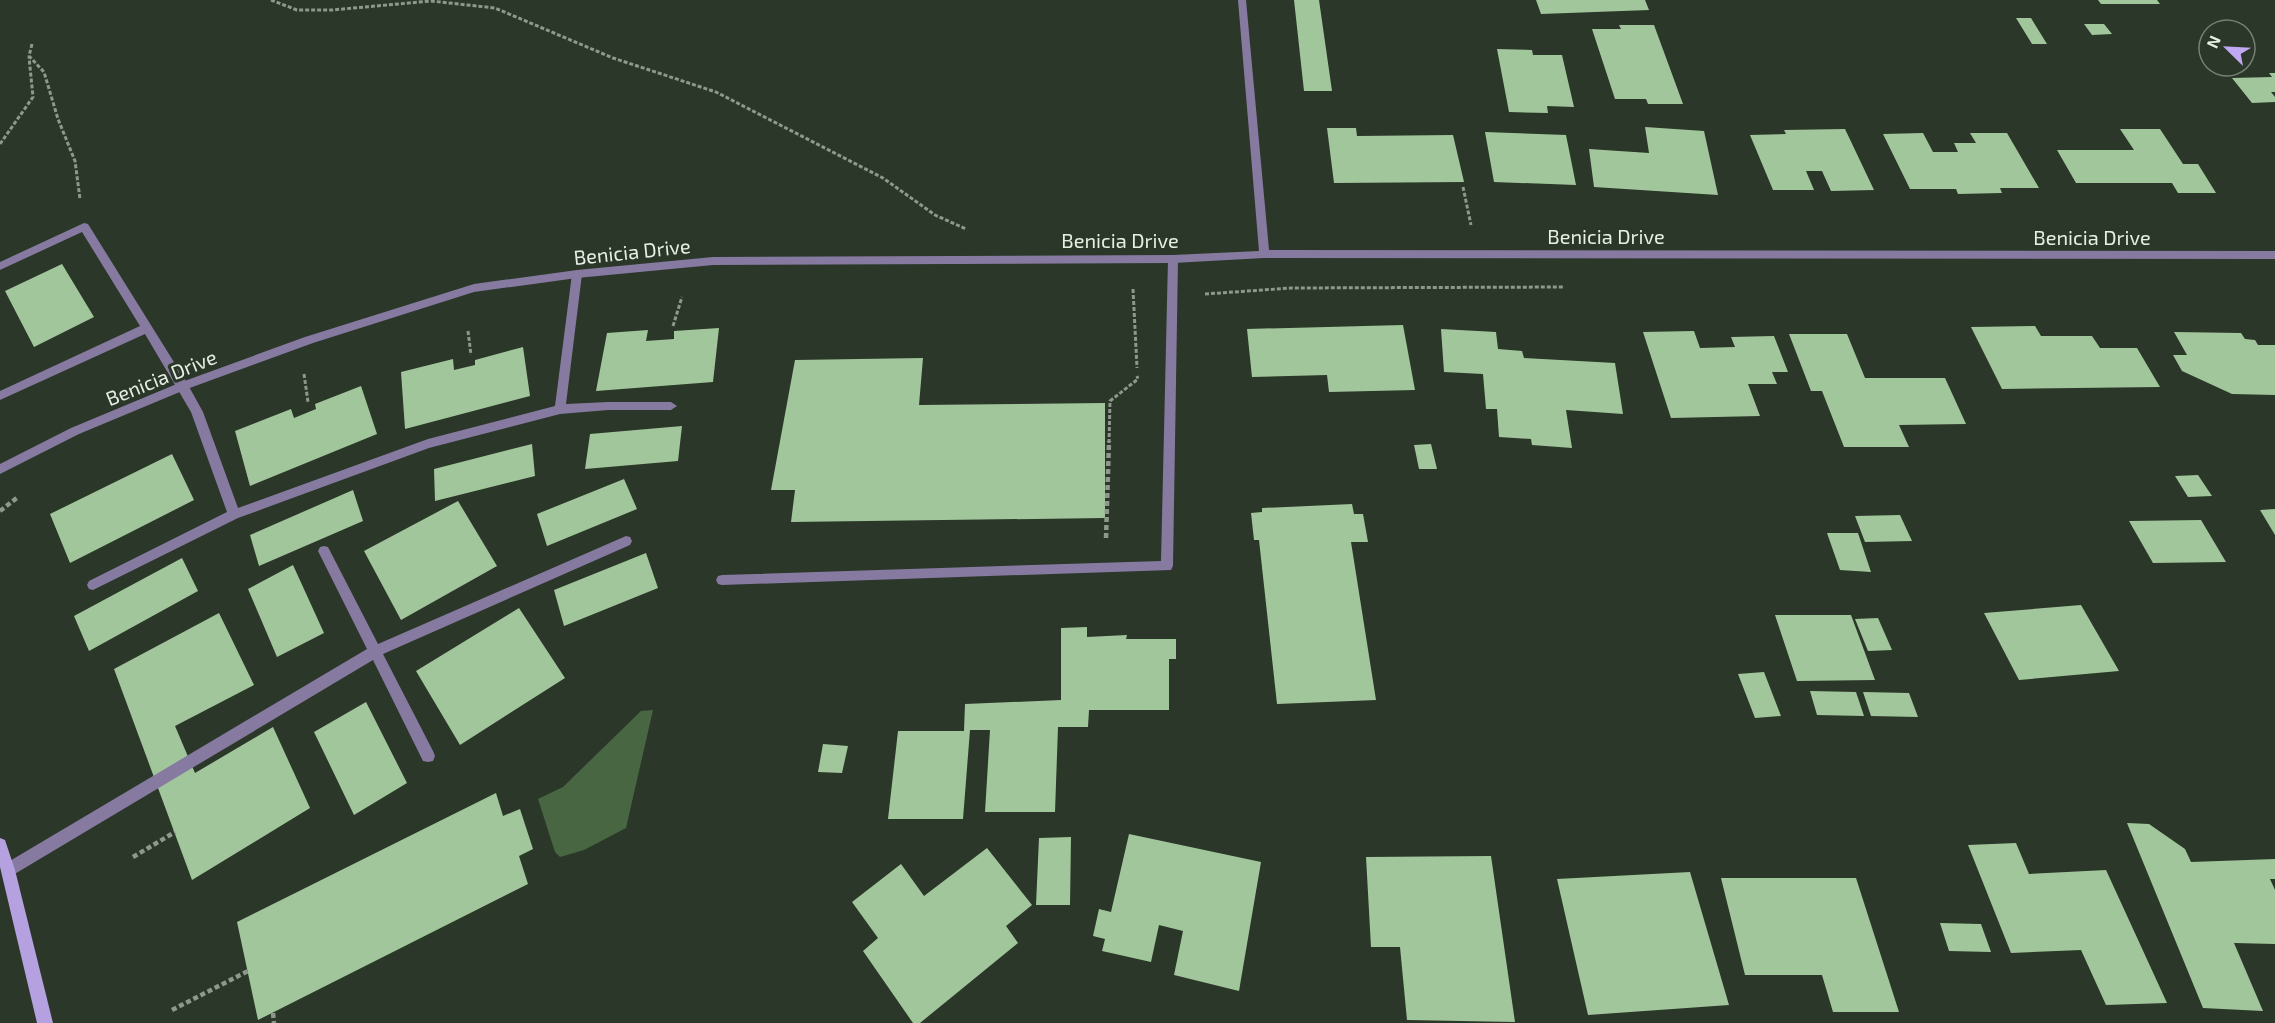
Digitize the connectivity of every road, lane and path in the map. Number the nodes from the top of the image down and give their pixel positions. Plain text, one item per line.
1 (270, 0) edge
2 (1242, 0) edge
3 (32, 44) dead end
4 (29, 56) junction
5 (0, 144) edge
6 (1463, 187) dead end
7 (1471, 226) dead end
8 (84, 227) junction
9 (970, 232) dead end
10 (1264, 254) junction
11 (2275, 255) edge
12 (1173, 259) junction
13 (0, 266) edge
14 (577, 274) junction
15 (1133, 292) dead end
16 (682, 297) dead end
17 (673, 326) dead end
18 (147, 328) junction
19 (468, 331) dead end
20 (471, 355) dead end
21 (304, 374) dead end
22 (183, 386) junction
23 (0, 396) edge
24 (308, 402) dead end
25 (671, 406) dead end
26 (560, 410) junction
27 (0, 469) edge
28 (18, 497) dead end
29 (0, 512) edge
30 (234, 514) junction
31 (626, 541) dead end
32 (324, 551) dead end
33 (1106, 569) junction
34 (722, 580) dead end
35 (93, 585) dead end
36 (376, 651) junction
37 (428, 756) dead end
38 (175, 832) dead end
39 (0, 845) edge
40 (134, 857) dead end
41 (8, 870) junction
42 (248, 971) dead end
43 (172, 1010) dead end
44 (273, 1012) dead end
45 (45, 1023) edge
46 (274, 1023) edge

1 - 9 path
2 - 10 street
3 - 4 path
4 - 5 path
4 - 8 path
6 - 7 path
8 - 13 street
8 - 18 street
10 - 11 street, Benicia Drive
10 - 12 street, Benicia Drive
12 - 14 street, Benicia Drive
12 - 33 street
14 - 22 street, Benicia Drive
14 - 26 street
15 - 33 path
16 - 17 path
18 - 22 street
18 - 23 street
19 - 20 path
21 - 24 path
22 - 27 street, Benicia Drive
22 - 30 street
25 - 26 street
26 - 30 street
28 - 29 path
30 - 35 street
31 - 36 street
32 - 36 street
33 - 34 street
36 - 37 street
36 - 41 street
38 - 40 path
39 - 41 main road
41 - 45 main road
42 - 43 path
44 - 46 path

